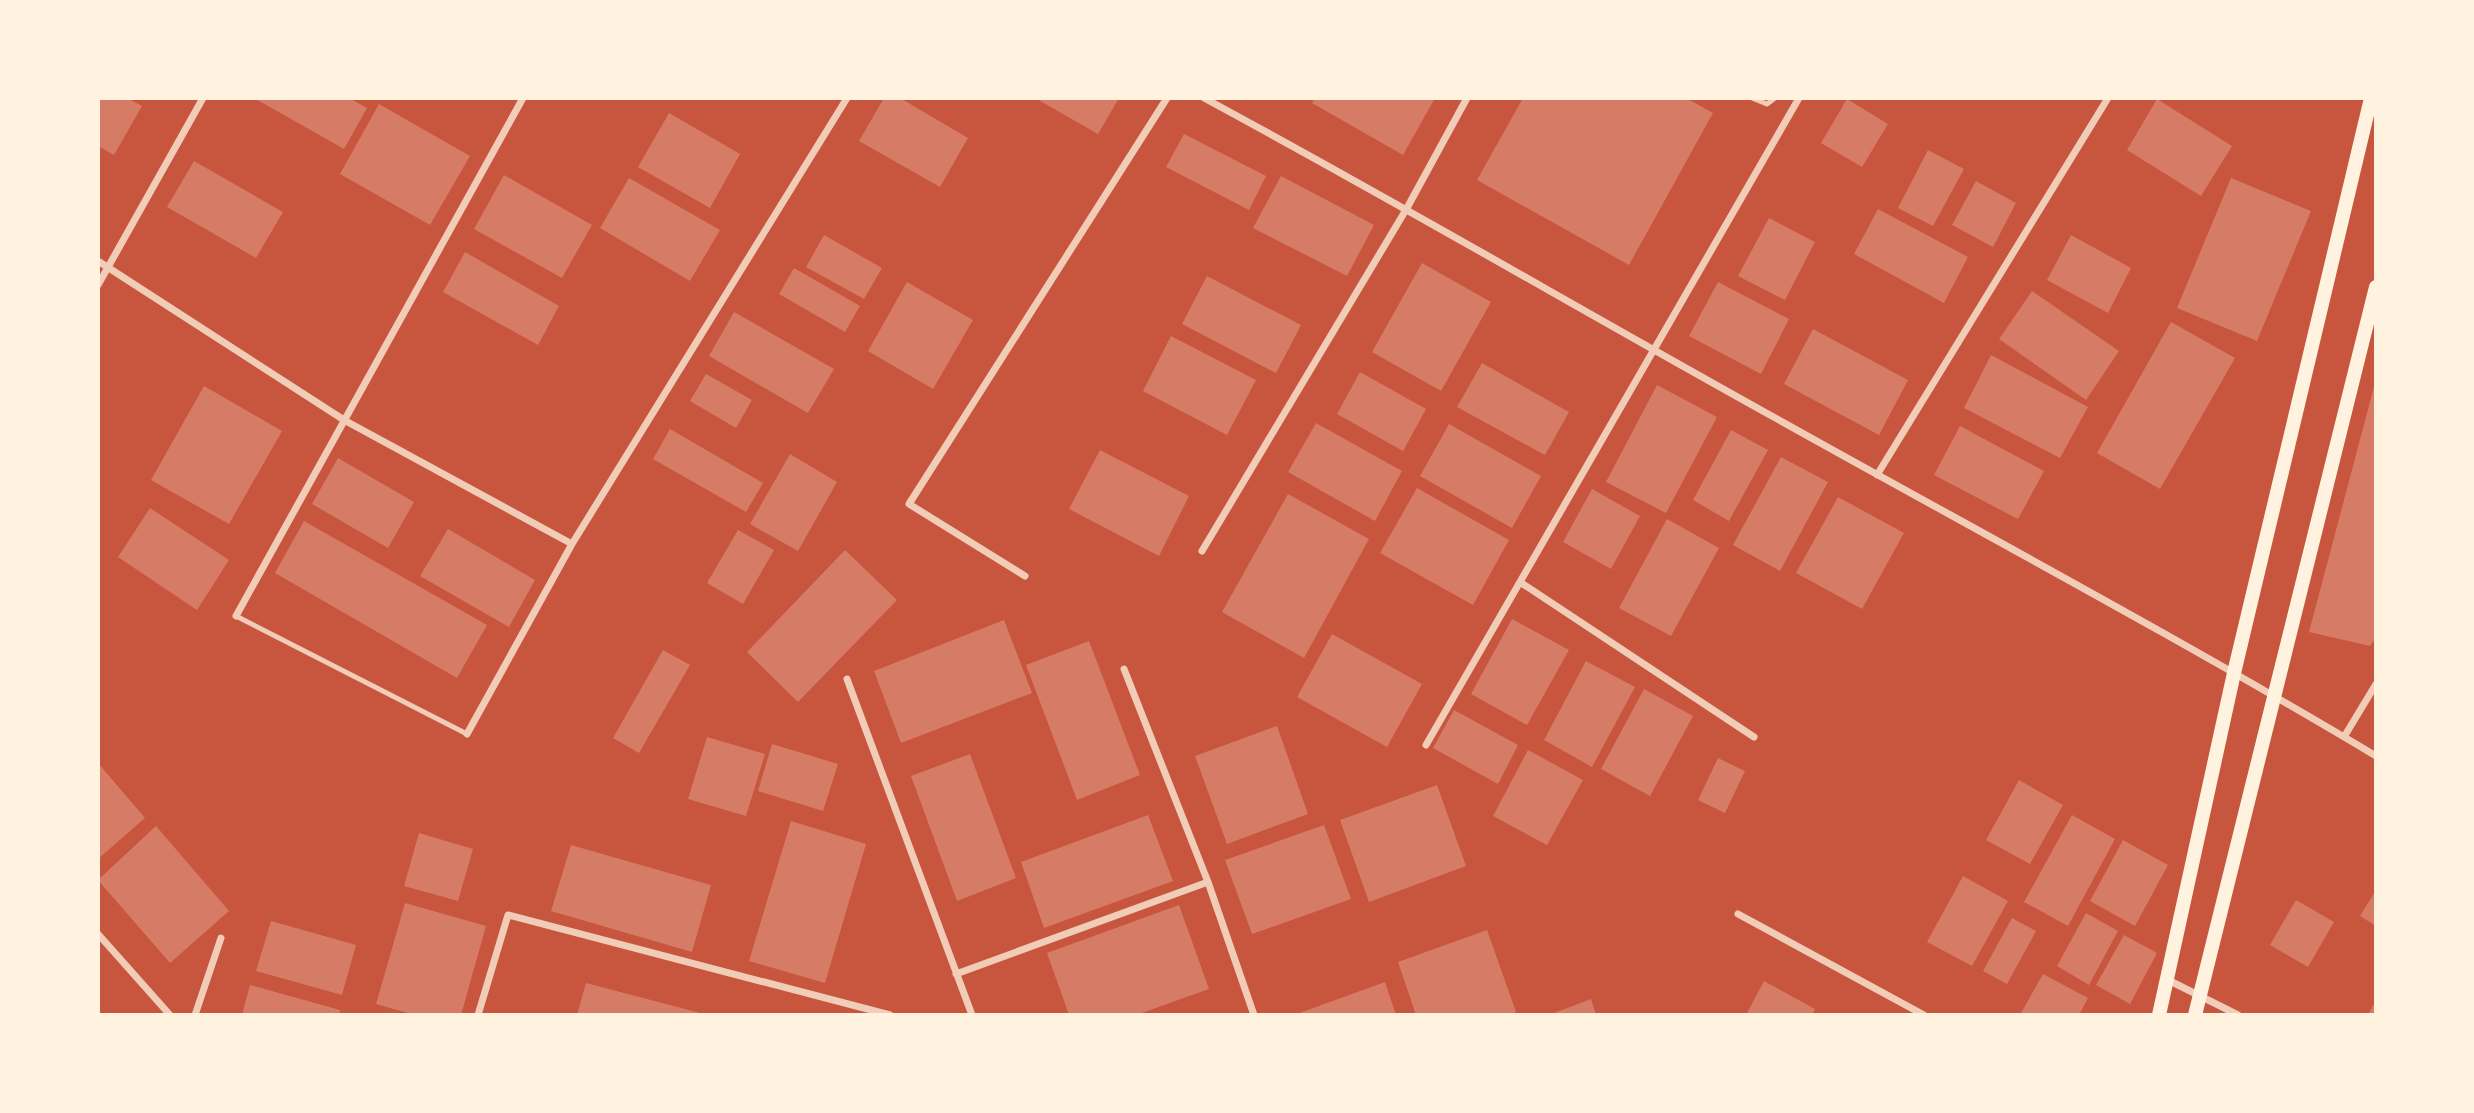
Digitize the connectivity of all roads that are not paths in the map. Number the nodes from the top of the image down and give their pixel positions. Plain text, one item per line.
1 (203, 98) edge
2 (523, 98) edge
3 (847, 98) edge
4 (1167, 98) edge
5 (1204, 98) edge
6 (1467, 98) edge
7 (1752, 98) edge
8 (1775, 98) edge
9 (1799, 98) edge
10 (2108, 98) edge
11 (2371, 98) edge
12 (1407, 208) junction
13 (98, 261) edge
14 (108, 267) junction
15 (98, 285) edge
16 (2376, 287) edge
17 (1653, 350) junction
18 (344, 420) junction
19 (1877, 475) junction
20 (572, 544) junction
21 (1202, 551) dead end
22 (1025, 576) dead end
23 (1520, 582) junction
24 (236, 615) joint
25 (1124, 669) dead end
26 (2234, 673) junction
27 (847, 680) dead end
28 (2376, 684) edge
29 (2274, 696) junction
30 (467, 734) joint
31 (1754, 737) dead end
32 (2344, 737) junction
33 (1426, 745) dead end
34 (2376, 756) edge
35 (1208, 882) junction
36 (1738, 914) dead end
37 (98, 934) edge
38 (221, 938) dead end
39 (956, 974) junction
40 (2168, 980) junction
41 (2199, 995) junction
42 (170, 1015) edge
43 (195, 1015) edge
44 (478, 1015) edge
45 (890, 1015) edge
46 (972, 1015) edge
47 (1254, 1015) edge
48 (1924, 1015) edge
49 (2159, 1015) edge
50 (2195, 1015) edge
51 (2238, 1015) edge

1 - 14 street
2 - 18 street
3 - 20 street
4 - 22 street
5 - 12 street
6 - 12 street
7 - 8 lane
9 - 17 street
10 - 19 street
11 - 26 main road
12 - 17 street
12 - 21 street
13 - 14 street
14 - 15 street
14 - 18 street
16 - 29 main road
17 - 19 street
17 - 23 street
18 - 20 street
18 - 24 street
19 - 26 street
20 - 30 street
23 - 31 street
23 - 33 street
24 - 30 lane
25 - 35 street
26 - 29 street
26 - 40 main road
27 - 39 street
28 - 32 street
29 - 32 street
29 - 41 main road
32 - 34 street
35 - 39 street
35 - 47 street
36 - 48 street
37 - 42 street
38 - 43 street
39 - 46 street
40 - 41 street
40 - 49 main road
41 - 50 main road
41 - 51 street
44 - 45 street

